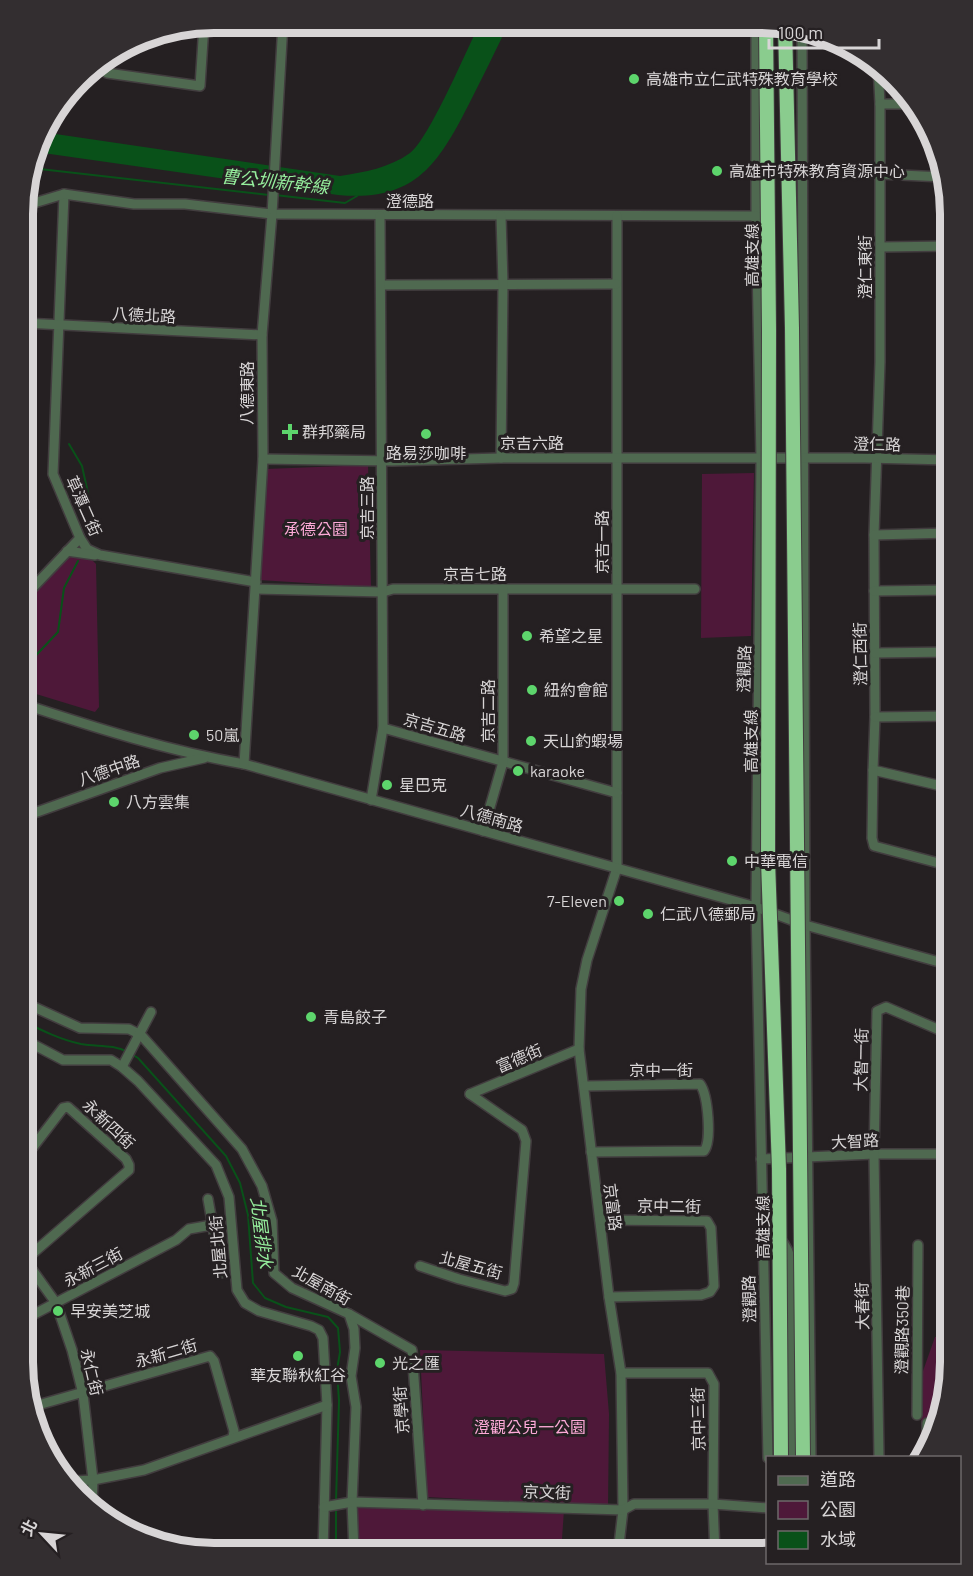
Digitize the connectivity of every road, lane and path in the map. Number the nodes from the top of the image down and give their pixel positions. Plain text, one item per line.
1 (283, 33) edge
2 (756, 33) edge
3 (203, 34) edge
4 (766, 34) edge
5 (784, 35) edge
6 (802, 38) edge
7 (108, 69) edge
8 (879, 79) edge
9 (880, 104) junction
10 (903, 104) edge
11 (880, 174) junction
12 (936, 177) edge
13 (64, 194) junction
14 (34, 203) edge
15 (272, 214) junction
16 (380, 216) junction
17 (501, 216) junction
18 (617, 216) junction
19 (756, 216) junction
20 (940, 246) edge
21 (880, 247) junction
22 (503, 284) junction
23 (616, 284) junction
24 (381, 285) junction
25 (33, 324) edge
26 (59, 325) junction
27 (262, 335) junction
28 (501, 458) junction
29 (802, 458) junction
30 (263, 459) junction
31 (617, 459) junction
32 (761, 459) junction
33 (877, 459) junction
34 (382, 460) junction
35 (940, 460) edge
36 (940, 533) edge
37 (874, 535) junction
38 (80, 538) junction
39 (67, 551) junction
40 (100, 555) junction
41 (256, 586) junction
42 (33, 587) edge
43 (503, 589) junction
44 (617, 589) junction
45 (695, 589) dead end
46 (940, 590) edge
47 (874, 591) junction
48 (383, 592) junction
49 (940, 652) edge
50 (875, 653) junction
51 (33, 707) edge
52 (940, 716) edge
53 (875, 717) junction
54 (383, 728) junction
55 (206, 757) junction
56 (503, 762) junction
57 (244, 764) junction
58 (873, 770) junction
59 (940, 786) edge
60 (617, 794) junction
61 (371, 800) junction
62 (33, 813) edge
63 (483, 831) junction
64 (940, 863) edge
65 (617, 868) junction
66 (756, 907) junction
67 (805, 926) junction
68 (940, 962) edge
69 (33, 1007) edge
70 (152, 1012) dead end
71 (940, 1030) edge
72 (139, 1038) junction
73 (33, 1044) edge
74 (579, 1049) junction
75 (125, 1064) junction
76 (585, 1086) junction
77 (33, 1147) edge
78 (591, 1152) junction
79 (940, 1154) edge
80 (874, 1155) junction
81 (808, 1158) junction
82 (761, 1159) junction
83 (208, 1199) dead end
84 (762, 1214) junction
85 (520, 1215) joint
86 (600, 1220) junction
87 (212, 1225) junction
88 (918, 1245) dead end
89 (33, 1250) edge
90 (420, 1266) dead end
91 (33, 1271) edge
92 (221, 1273) dead end
93 (609, 1297) junction
94 (56, 1303) junction
95 (33, 1314) edge
96 (349, 1314) junction
97 (621, 1373) junction
98 (83, 1394) junction
99 (38, 1405) edge
100 (327, 1405) junction
101 (917, 1415) dead end
102 (927, 1423) dead end
103 (927, 1428) edge
104 (232, 1437) junction
105 (768, 1456) edge
106 (781, 1456) edge
107 (792, 1456) edge
108 (803, 1456) edge
109 (812, 1456) edge
110 (879, 1456) edge
111 (93, 1480) junction
112 (78, 1481) edge
113 (92, 1496) edge
114 (350, 1503) junction
115 (713, 1504) junction
116 (423, 1505) junction
117 (327, 1506) junction
118 (766, 1508) edge
119 (623, 1510) junction
120 (324, 1543) edge
121 (353, 1543) edge
122 (619, 1543) edge
123 (715, 1543) edge

1 - 15 street, 八德東路
2 - 19 street, 澄觀路
3 - 7 street
4 - 106 highway, 高雄支線, bridge
5 - 108 highway, bridge
6 - 29 street
8 - 9 street, 澄仁東街
9 - 10 street
9 - 11 street, 澄仁東街
11 - 12 street
11 - 21 street, 澄仁東街
13 - 14 street
13 - 15 street, 澄德路
13 - 26 street, 草潭二街
15 - 16 street, 澄德路
15 - 27 street, 八德東路
16 - 17 street, 澄德路
16 - 24 street, 京吉三路
17 - 18 street, 澄德路
17 - 22 street
18 - 19 street, 澄德路
18 - 23 street, 京吉一路
19 - 32 street, 澄觀路
20 - 21 street
21 - 33 street, 澄仁東街
22 - 23 street
22 - 24 street
22 - 28 street
23 - 31 street, 京吉一路
24 - 34 street, 京吉三路
25 - 26 street, 八德北路
26 - 27 street, 八德北路
26 - 38 street, 草潭二街
27 - 30 street, 八德東路
28 - 31 street, 京吉六路
28 - 34 street, 京吉六路
29 - 32 street, 京吉六路
29 - 33 street, 澄仁路
29 - 67 street
30 - 34 street, 京吉六路
30 - 41 street, 八德東路
31 - 32 street, 京吉六路
31 - 44 street, 京吉一路
32 - 66 street, 澄觀路
33 - 35 street, 澄仁路
33 - 37 street, 澄仁西街
34 - 48 street, 京吉三路
36 - 37 street
37 - 47 street, 澄仁西街
38 - 39 street
38 - 40 street, 草潭二街
39 - 40 street
39 - 42 street
40 - 41 street, 草潭二街
41 - 48 street, 京吉七路
41 - 57 street, 八德東路
43 - 44 street, 京吉七路
43 - 48 street, 京吉七路
43 - 56 street, 京吉二路
44 - 45 street, 京吉七路
44 - 60 street, 京吉一路
46 - 47 street
47 - 50 street, 澄仁西街
48 - 54 street, 京吉三路
49 - 50 street
50 - 53 street, 澄仁西街
51 - 55 street, 八德南路
52 - 53 street
53 - 58 street, 澄仁西街
54 - 56 street, 京吉五路
54 - 61 street, 京吉三路
55 - 57 street, 八德南路
55 - 62 street, 八德中路
56 - 60 street, 京吉五路
56 - 63 street, 京吉二路
57 - 61 street, 八德南路
58 - 59 street
58 - 64 street, 澄仁西街
60 - 65 street, 京吉一路
61 - 63 street, 八德南路
63 - 65 street, 八德南路
65 - 66 street, 八德南路
65 - 74 street, 京富路
66 - 67 street, 八德南路
66 - 82 street, 澄觀路
67 - 68 street, 八德南路
67 - 81 street
69 - 72 street
70 - 72 street
71 - 80 street, 大智一街
72 - 75 street
72 - 96 street, 北屋南街
73 - 75 street, 北屋北街
74 - 76 street, 京富路
74 - 85 street, 富德街
75 - 100 street, 北屋北街
76 - 78 street, 京富路
76 - 78 street, 京中一街
77 - 89 street, 永新四街
78 - 86 street, 京富路
79 - 80 street, 大智路
80 - 81 street, 大智路
80 - 110 street, 大春街
81 - 82 street, 大智路
81 - 109 street
82 - 84 street, 澄觀路
83 - 87 street
84 - 105 street, 澄觀路
84 - 107 street
85 - 90 street, 北屋五街
86 - 93 street, 京富路
86 - 93 street, 京中二街
87 - 92 street
87 - 94 street, 永新三街
88 - 101 street, 澄觀路350巷
91 - 94 street, 永仁街
93 - 97 street, 京富路
94 - 95 street, 永新三街
94 - 98 street, 永仁街
96 - 114 street, 北屋南街
96 - 116 street, 京學街
97 - 115 street, 京中三街
97 - 119 street, 京富路
98 - 99 street
98 - 104 street, 永新二街
98 - 111 street, 永仁街
100 - 104 street
100 - 117 street, 北屋北街
102 - 103 street
104 - 111 street
111 - 112 street
111 - 113 street, 永仁街
114 - 116 street, 京文街
114 - 117 street, 京文街
114 - 121 street, 北屋南街
115 - 118 street, 京文街
115 - 119 street, 京文街
115 - 123 street, 京中三街
116 - 119 street, 京文街
117 - 120 street, 北屋北街
119 - 122 street, 京富路

